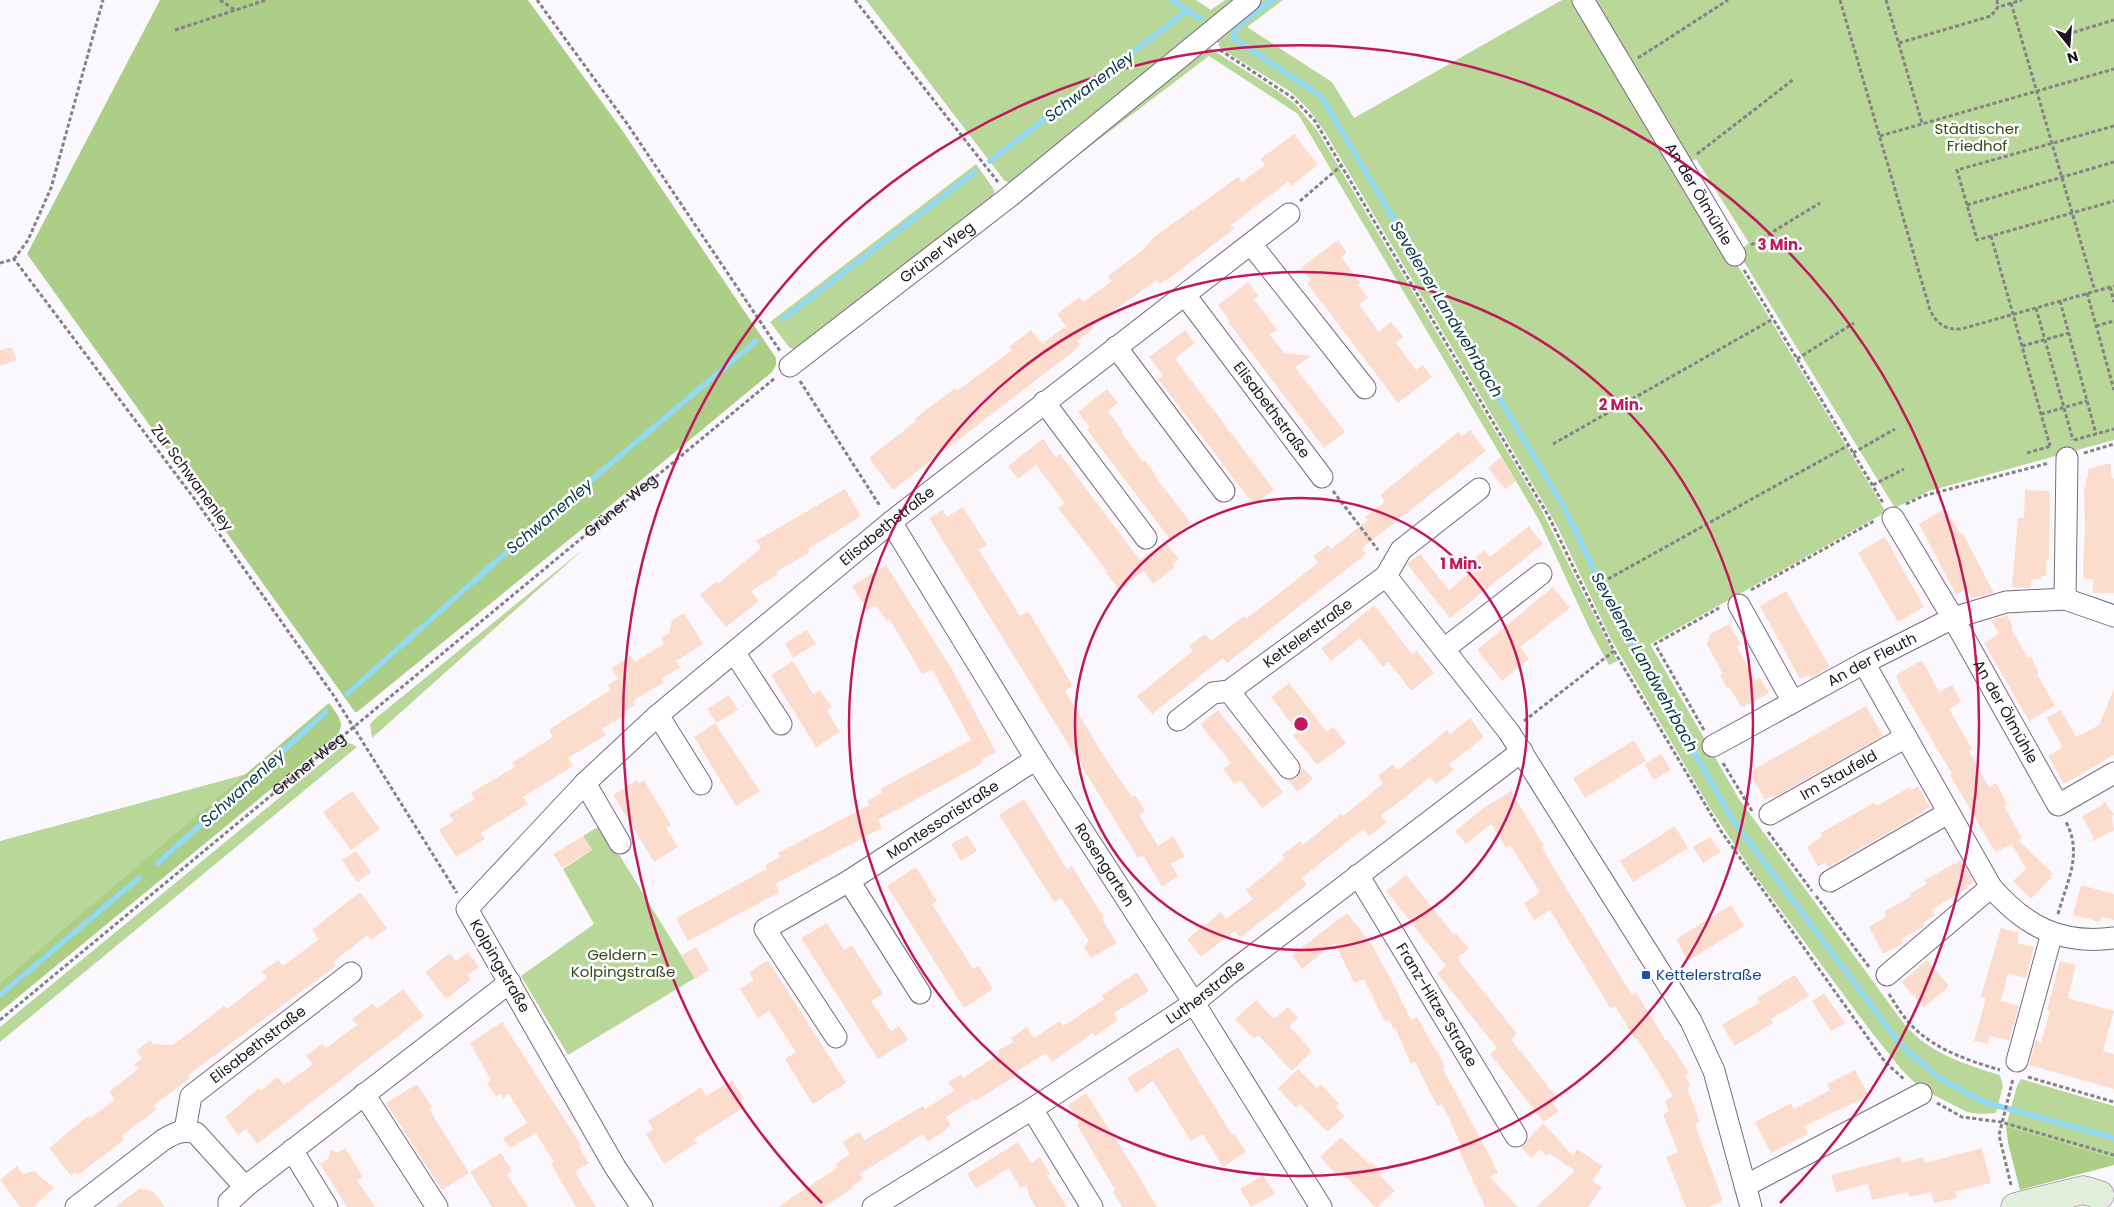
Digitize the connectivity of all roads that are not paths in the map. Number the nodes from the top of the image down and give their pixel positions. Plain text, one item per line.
1 (1250, 0) edge
2 (1583, 0) edge
3 (1288, 214) road end
4 (1251, 244) junction
5 (1735, 255) road end
6 (1184, 295) junction
7 (1116, 347) junction
8 (790, 366) road end
9 (1365, 388) dead end
10 (1044, 402) junction
11 (2064, 448) road end
12 (1322, 477) road end
13 (1479, 489) dead end
14 (1224, 491) dead end
15 (1893, 518) road end
16 (891, 522) junction
17 (1146, 538) dead end
18 (1541, 574) dead end
19 (1386, 576) junction
20 (2065, 599) junction
21 (1739, 605) dead end
22 (2114, 616) edge
23 (1953, 618) junction
24 (1444, 649) junction
25 (734, 652) junction
26 (1864, 664) junction
27 (1229, 691) junction
28 (1793, 702) junction
29 (658, 715) junction
30 (1178, 720) dead end
31 (781, 724) dead end
32 (1906, 737) junction
33 (1713, 746) dead end
34 (1522, 752) junction
35 (1036, 759) junction
36 (1289, 768) dead end
37 (2114, 773) edge
38 (586, 783) junction
39 (701, 784) dead end
40 (1770, 814) dead end
41 (1948, 814) junction
42 (620, 842) dead end
43 (1358, 875) junction
44 (850, 881) junction
45 (1830, 881) dead end
46 (1991, 887) junction
47 (467, 909) joint
48 (2052, 933) junction
49 (2114, 938) edge
50 (351, 973) dead end
51 (1888, 975) dead end
52 (510, 982) junction
53 (920, 993) dead end
54 (1194, 1003) junction
55 (836, 1037) dead end
56 (2016, 1070) road end
57 (364, 1094) junction
58 (1921, 1094) road end
59 (1032, 1109) junction
60 (185, 1130) junction
61 (1516, 1136) dead end
62 (292, 1150) junction
63 (1745, 1186) junction
64 (245, 1187) junction
65 (2013, 1197) edge
66 (2101, 1200) edge
67 (89, 1203) edge
68 (229, 1207) edge
69 (327, 1207) edge
70 (437, 1207) edge
71 (642, 1207) edge
72 (872, 1207) edge
73 (1092, 1207) edge
74 (1321, 1207) edge
75 (1751, 1207) edge

1 - 8 street, Grüner Weg
2 - 5 street, An der Ölmühle
3 - 4 street, Elisabethstraße
4 - 6 street, Elisabethstraße
4 - 9 street
6 - 7 street, Elisabethstraße
6 - 12 street, Elisabethstraße
7 - 10 street, Elisabethstraße
7 - 14 street
10 - 16 street, Elisabethstraße
10 - 17 street
11 - 20 street
13 - 19 street, Kettelerstraße
15 - 23 street
16 - 25 street, Elisabethstraße
16 - 35 street, Rosengarten
18 - 24 street
19 - 24 street
19 - 27 street, Kettelerstraße
20 - 22 street, An der Fleuth
20 - 23 street, An der Fleuth
21 - 28 street
23 - 26 street, An der Fleuth
23 - 37 street, An der Ölmühle
24 - 34 street
25 - 29 street, Elisabethstraße
25 - 31 street
26 - 28 street, An der Fleuth
26 - 32 street
27 - 30 street, Kettelerstraße
27 - 36 street
28 - 33 street, An der Fleuth
29 - 38 street, Elisabethstraße
29 - 39 street
32 - 40 street, Im Staufeld
32 - 41 street
34 - 43 street, Lutherstraße
34 - 63 street
35 - 44 street, Montessoristraße
35 - 54 street, Rosengarten
38 - 42 street
38 - 47 street, Elisabethstraße
41 - 45 street
41 - 46 street
43 - 54 street, Lutherstraße
43 - 61 street, Franz-Hitze-Straße
44 - 53 street
44 - 55 street, Montessoristraße
46 - 48 street
46 - 51 street
47 - 52 street, Kolpingstraße
48 - 49 street
48 - 56 street
50 - 60 street, Elisabethstraße
52 - 57 street
52 - 71 street, Kolpingstraße
54 - 59 street, Lutherstraße
54 - 74 street, Rosengarten
57 - 62 street
57 - 70 street
58 - 63 street
59 - 72 street, Lutherstraße
59 - 73 street
60 - 64 street
60 - 67 street
62 - 64 street
62 - 69 street
63 - 75 street
64 - 68 street
65 - 66 street

